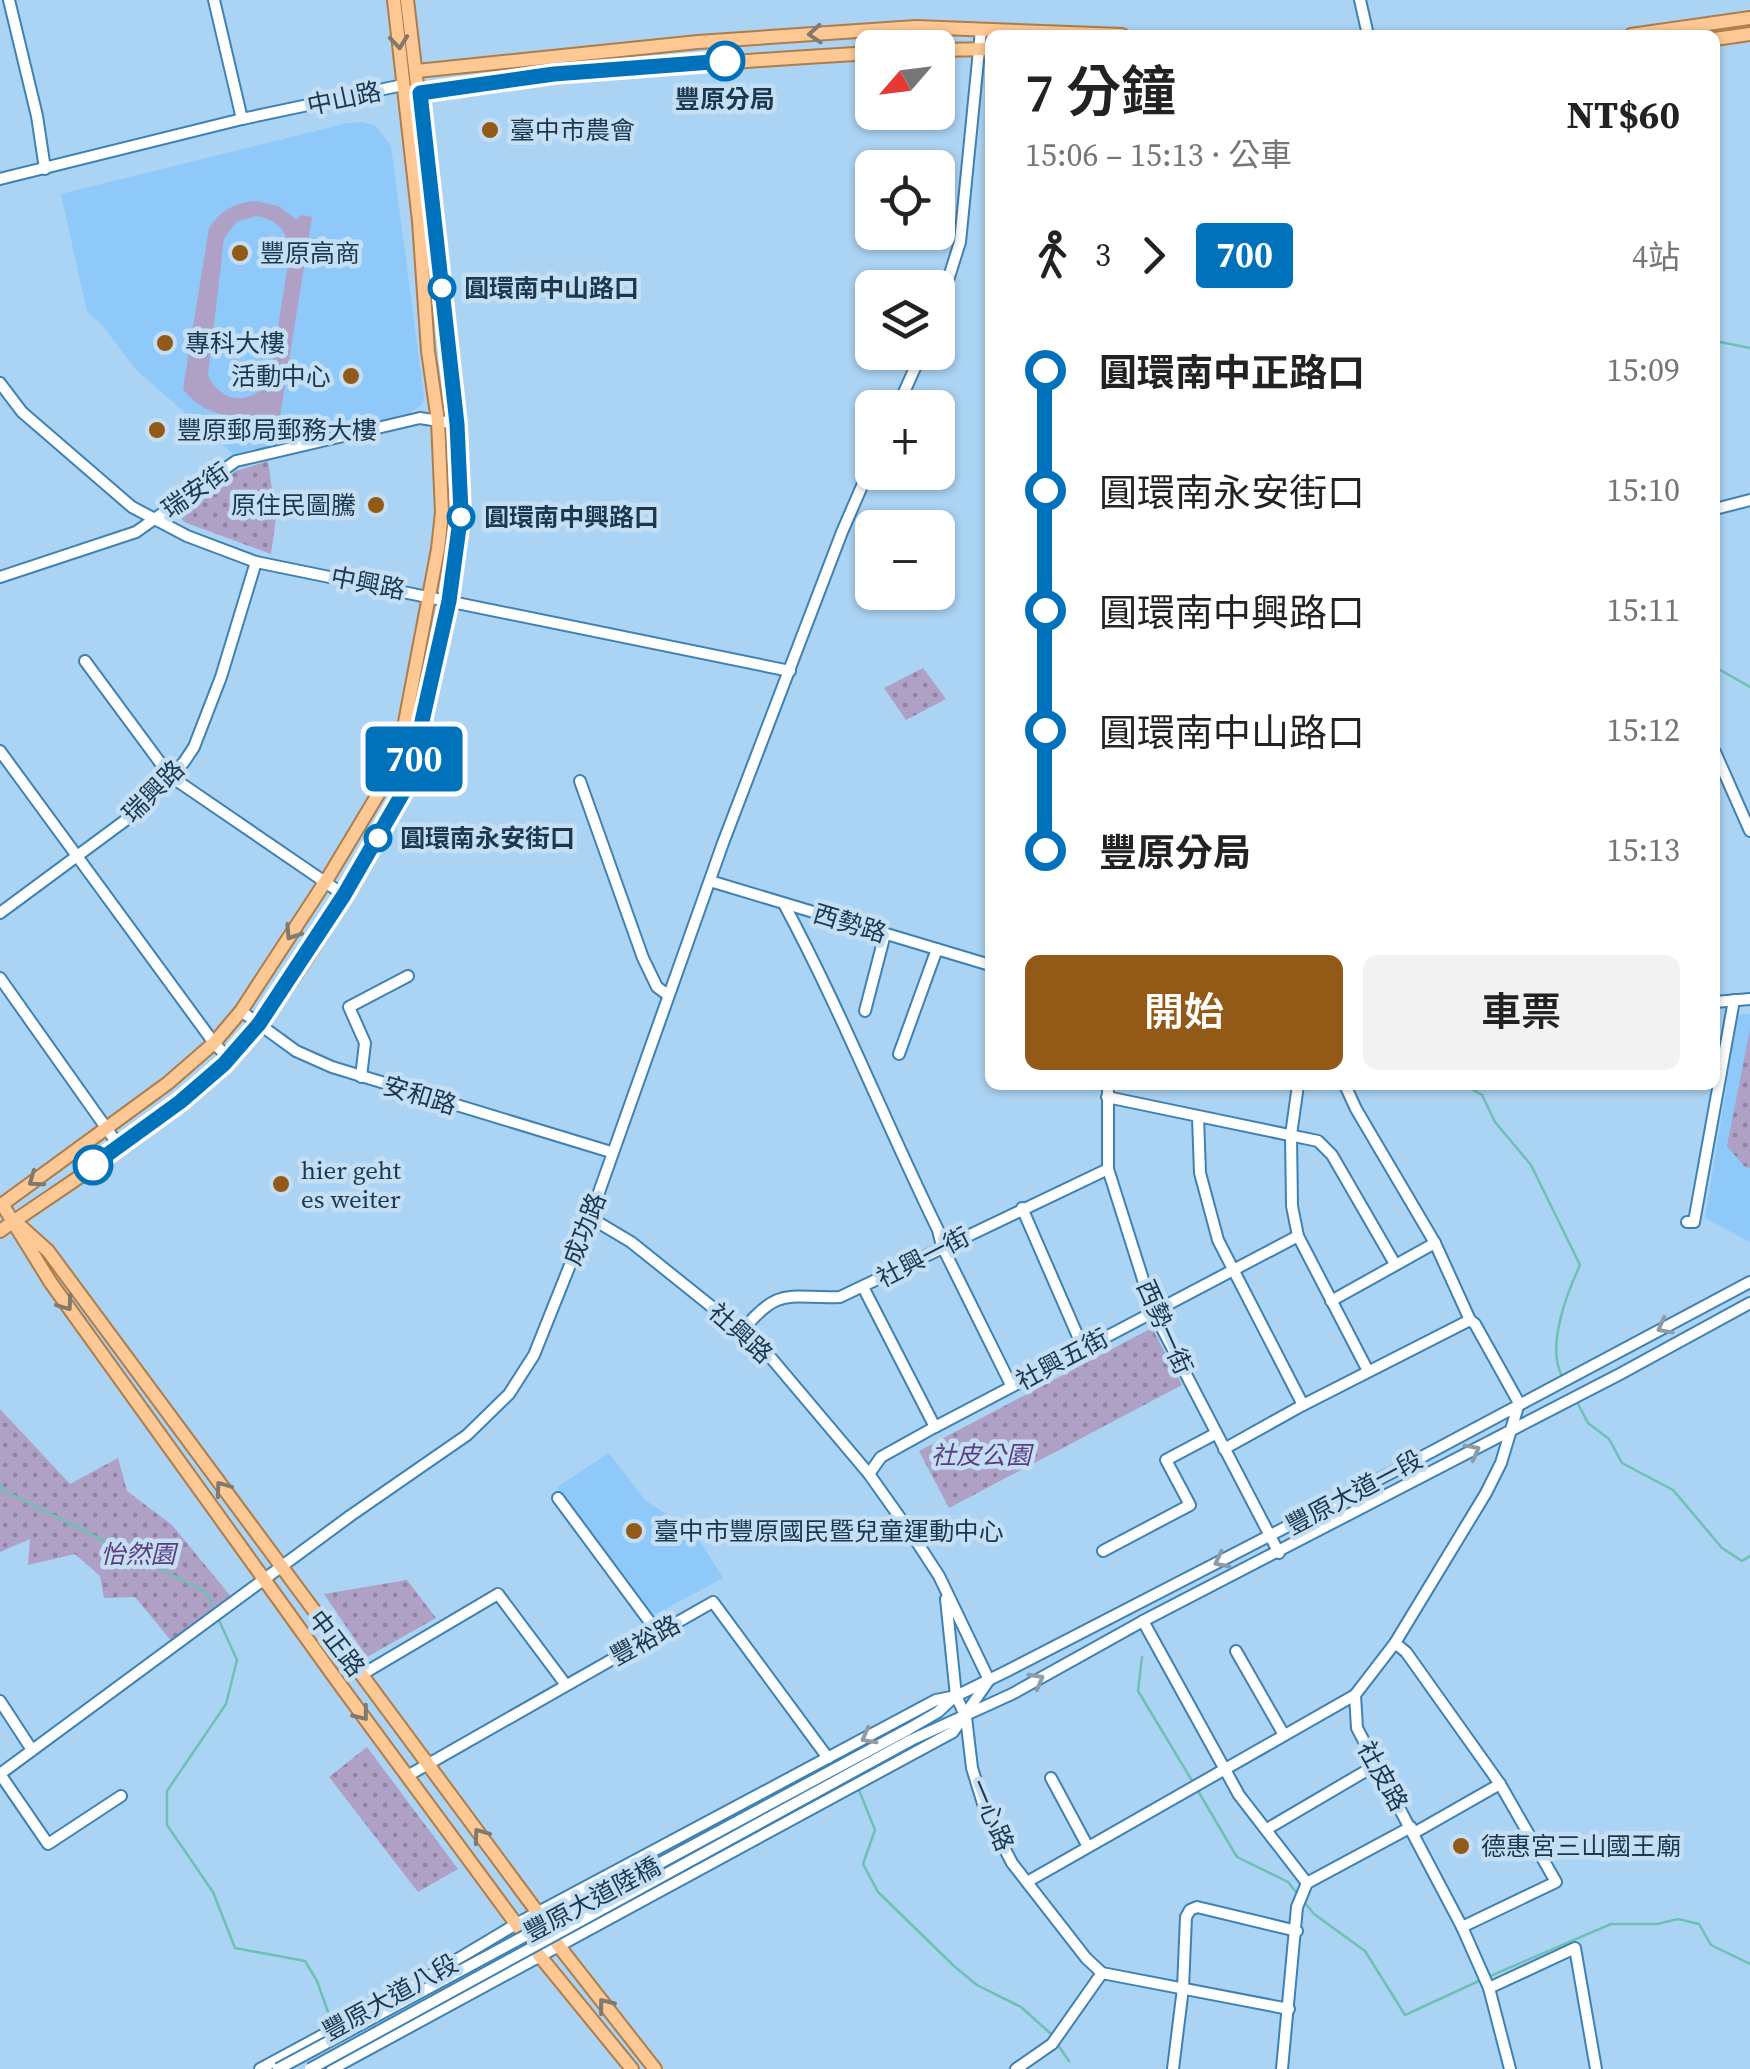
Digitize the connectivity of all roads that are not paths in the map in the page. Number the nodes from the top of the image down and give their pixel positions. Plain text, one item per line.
1 (8, 0) edge
2 (214, 0) edge
3 (394, 0) edge
4 (407, 0) edge
5 (1360, 0) edge
6 (1750, 18) edge
7 (981, 30) junction
8 (985, 30) edge
9 (1367, 30) edge
10 (1666, 30) edge
11 (1750, 34) edge
12 (1720, 38) edge
13 (985, 49) edge
14 (955, 50) edge
15 (855, 54) edge
16 (418, 71) junction
17 (403, 85) junction
18 (420, 93) junction
19 (242, 120) junction
20 (45, 169) junction
21 (0, 179) edge
22 (951, 270) edge
23 (0, 383) edge
24 (438, 421) junction
25 (457, 424) junction
26 (860, 490) edge
27 (1750, 500) edge
28 (1720, 508) edge
29 (154, 519) junction
30 (256, 562) junction
31 (0, 577) edge
32 (428, 595) junction
33 (449, 601) junction
34 (84, 662) dead end
35 (790, 670) junction
36 (0, 750) edge
37 (1720, 763) edge
38 (170, 776) junction
39 (580, 781) dead end
40 (1750, 831) edge
41 (78, 855) junction
42 (710, 881) junction
43 (326, 882) junction
44 (344, 895) junction
45 (784, 904) junction
46 (0, 913) edge
47 (885, 934) junction
48 (936, 949) junction
49 (985, 964) edge
50 (408, 976) dead end
51 (0, 978) edge
52 (668, 995) junction
53 (1750, 998) edge
54 (1734, 1000) junction
55 (1720, 1001) edge
56 (241, 1011) junction
57 (865, 1011) dead end
58 (259, 1024) junction
59 (214, 1043) junction
60 (899, 1054) dead end
61 (229, 1058) junction
62 (361, 1077) junction
63 (1720, 1078) edge
64 (1297, 1090) edge
65 (1347, 1090) edge
66 (1718, 1090) edge
67 (1107, 1091) edge
68 (1198, 1117) junction
69 (107, 1129) junction
70 (1291, 1135) junction
71 (120, 1146) junction
72 (611, 1152) junction
73 (1108, 1169) junction
74 (1, 1204) edge
75 (1022, 1208) junction
76 (589, 1218) junction
77 (14, 1221) junction
78 (1687, 1222) dead end
79 (0, 1231) edge
80 (1298, 1236) junction
81 (1435, 1243) junction
82 (942, 1246) junction
83 (1396, 1264) junction
84 (1232, 1270) junction
85 (1750, 1282) edge
86 (863, 1287) junction
87 (1332, 1300) junction
88 (1750, 1304) edge
89 (1153, 1311) junction
90 (1470, 1320) junction
91 (742, 1330) junction
92 (1083, 1348) junction
93 (1368, 1370) junction
94 (1011, 1386) junction
95 (1519, 1403) junction
96 (1303, 1405) junction
97 (935, 1427) junction
98 (1510, 1431) junction
99 (1216, 1434) junction
100 (1224, 1449) junction
101 (869, 1474) junction
102 (558, 1498) dead end
103 (1270, 1536) junction
104 (1103, 1551) dead end
105 (1279, 1552) junction
106 (280, 1566) junction
107 (263, 1579) junction
108 (945, 1590) junction
109 (1143, 1621) junction
110 (658, 1633) junction
111 (1395, 1642) junction
112 (1236, 1651) dead end
113 (361, 1675) junction
114 (988, 1680) junction
115 (566, 1684) junction
116 (1356, 1695) junction
117 (956, 1696) junction
118 (0, 1701) edge
119 (966, 1717) junction
120 (909, 1735) junction
121 (1284, 1735) junction
122 (32, 1750) junction
123 (828, 1758) junction
124 (427, 1763) junction
125 (1376, 1764) junction
126 (1224, 1768) junction
127 (0, 1774) edge
128 (409, 1774) junction
129 (1050, 1778) dead end
130 (1500, 1784) junction
131 (120, 1796) dead end
132 (1267, 1829) junction
133 (1413, 1830) junction
134 (1087, 1845) junction
135 (1027, 1882) junction
136 (1308, 1883) junction
137 (538, 1913) junction
138 (518, 1923) junction
139 (1462, 1927) junction
140 (1298, 1931) junction
141 (558, 1945) junction
142 (539, 1955) junction
143 (1102, 1973) junction
144 (1183, 1988) junction
145 (1489, 1988) junction
146 (1289, 2010) junction
147 (260, 2069) edge
148 (278, 2069) edge
149 (310, 2069) edge
150 (332, 2069) edge
151 (632, 2069) edge
152 (655, 2069) edge
153 (1016, 2069) edge
154 (1173, 2069) edge
155 (1282, 2069) edge
156 (1510, 2069) edge
157 (1596, 2069) edge

1 - 20 street
2 - 19 street
3 -> 17 main road
4 - 16 main road
5 - 9 street
6 - 10 main road
7 - 8 main road
7 - 13 street
7 -> 16 main road
11 - 12 main road
13 - 14 main road
13 - 22 street
15 - 18 main road
16 - 17 main road
16 - 18 main road
17 - 18 main road, 中山路
17 - 19 street, 中山路
17 - 24 main road
18 - 25 main road
19 - 20 street, 中山路
20 - 21 street, 中山路
23 - 29 street, 中興路
24 - 25 street, 瑞安街
24 - 29 street, 瑞安街
24 - 32 main road
25 - 33 main road
26 - 35 street, 成功路
27 - 28 street
29 - 30 street, 中興路
29 - 31 street, 瑞安街
30 - 32 street, 中興路
30 - 38 street, 瑞興路
32 - 33 street, 中興路
32 - 43 main road
33 - 35 street, 中興路
33 - 44 main road
34 - 38 street
35 - 42 street, 成功路
36 - 41 street
37 - 40 street
38 - 41 street, 瑞興路
38 - 43 street
39 - 52 street
41 - 46 street, 瑞興路
41 - 59 street
42 - 45 street, 西勢路
42 - 52 street, 成功路
43 - 44 street
43 -> 56 main road
44 - 58 main road
45 - 47 street, 西勢路
45 - 82 street
47 - 48 street, 西勢路
47 - 57 street
48 - 49 street, 西勢路
48 - 60 street
50 - 62 street
51 - 69 street
52 - 72 street, 成功路
53 - 54 street
54 - 55 street
54 - 63 street
56 - 58 street, 安和路
56 - 59 main road
58 - 61 main road
58 - 62 street, 安和路
59 - 61 street
59 - 69 main road
61 - 71 main road
62 - 72 street, 安和路
64 - 70 street
65 - 81 street
66 - 78 street
67 - 68 street
67 - 73 street, 西勢一街
68 - 70 street
68 - 84 street
69 - 71 street
69 -> 74 main road
70 - 80 street
70 - 83 street
71 - 77 main road
72 - 76 street, 成功路
73 - 75 street, 社興一街
73 - 89 street, 西勢一街
74 - 77 main road, 中正路
75 - 82 street, 社興一街
75 - 92 street
76 - 91 street, 社興路
76 - 106 street, 成功路
77 - 79 main road
106 -> 77 main road, 中正路
77 -> 107 main road, 中正路
80 - 84 street, 社興五街
80 - 87 street
81 - 83 street
81 - 90 street
82 - 86 street, 社興一街
82 - 94 street
83 - 87 street
84 - 89 street, 社興五街
84 - 96 street
85 -> 95 street, 豐原大道一段
86 - 91 street, 社興一街
86 - 97 street
87 - 93 street
88 - 98 street, 豐原大道一段
89 - 92 street, 社興五街
89 - 99 street, 西勢一街
90 - 93 street
90 - 95 street
91 - 101 street, 社興路
92 - 94 street, 社興五街
93 - 96 street
94 - 97 street, 社興五街
95 - 98 street
95 - 103 street, 豐原大道一段
96 - 100 street
97 - 101 street, 社興五街
105 -> 98 street, 豐原大道一段
98 - 111 street
99 - 100 street, 西勢一街
99 - 104 street
100 - 103 street, 西勢一街
101 - 108 street
102 - 110 street
103 - 105 street, 西勢一街
103 -> 114 street, 豐原大道一段
105 - 109 street, 豐原大道一段
106 - 107 street, 成功路
106 - 113 main road, 中正路
107 - 122 street, 成功路
107 -> 128 main road, 中正路
108 - 114 street
108 - 117 street, 一心路
119 -> 109 street, 豐原大道一段
109 - 126 street
110 - 115 street, 豐裕路
110 - 123 street, 豐裕路
111 - 116 street
111 - 130 street
112 - 121 street
113 - 115 street
113 - 124 main road, 中正路
114 - 117 street, 豐原大道一段
114 - 119 street
115 - 124 street, 豐裕路
116 - 121 street
116 - 125 street, 社皮路
117 - 119 street, 一心路
117 - 120 street, 豐原大道一段
117 -> 123 street, 豐原大道一段
118 - 122 street
119 - 120 street, 豐原大道一段
119 - 135 street, 一心路
119 - 141 street, 豐原大道一段
120 - 148 street, 豐原大道陸橋, bridge
120 - 149 street, 豐原大道陸橋, bridge
121 - 126 street
122 - 127 street, 成功路
123 - 137 street, 豐原大道一段
124 - 128 street, 豐裕路
137 -> 124 main road, 中正路
125 - 132 street
125 - 133 street, 社皮路
126 - 132 street
126 - 134 street
127 - 131 street
128 - 138 main road, 中正路
129 - 134 street
130 - 133 street
130 - 139 street
132 - 136 street
133 - 136 street, 社皮路
133 - 139 street
134 - 135 street
135 - 143 street, 一心路
136 - 140 street
137 - 138 street, 豐原大道一段
137 - 141 main road, 中正路
138 - 142 main road, 中正路
138 - 147 street, 豐原大道八段
139 - 145 street
140 - 144 street
140 - 146 street
141 - 142 street, 豐原大道一段
152 -> 141 main road, 中正路
142 - 150 street, 豐原大道八段
142 - 151 main road, 中正路
143 - 144 street
143 - 153 street
144 - 146 street
144 - 154 street
145 - 156 street
145 - 157 street
146 - 155 street

